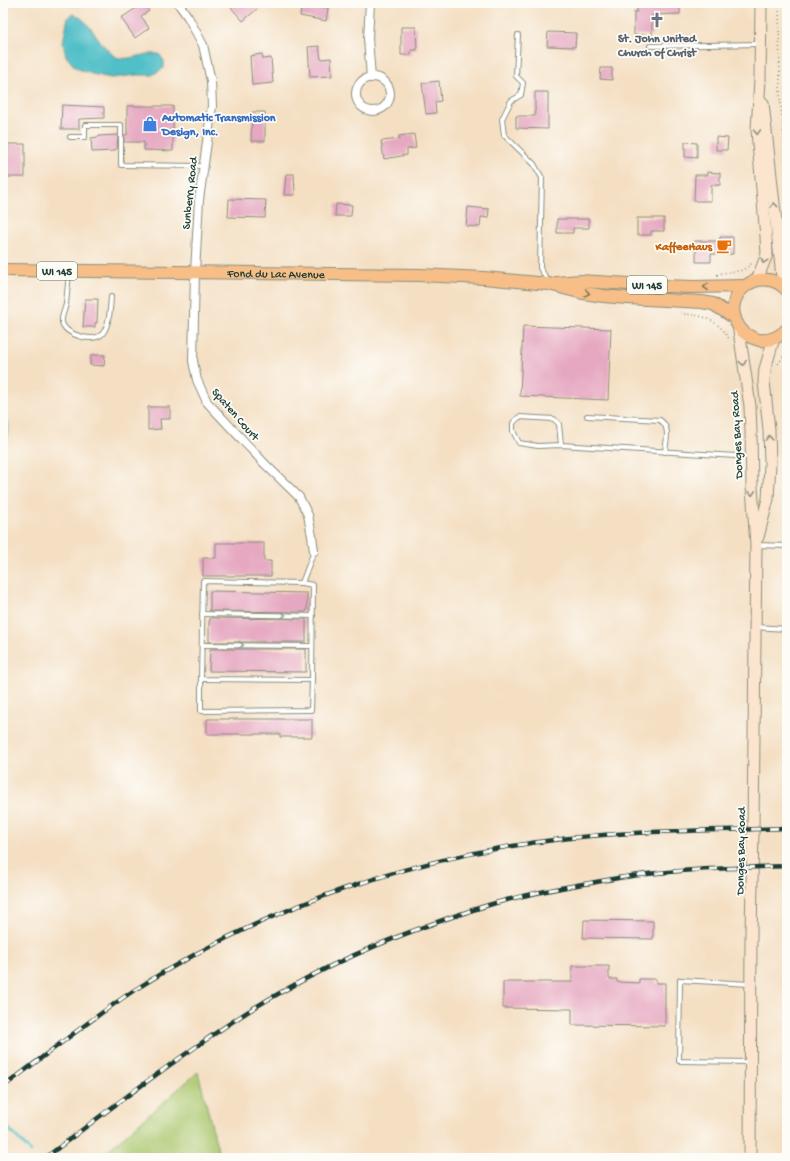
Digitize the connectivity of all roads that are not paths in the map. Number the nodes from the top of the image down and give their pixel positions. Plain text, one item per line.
1 (178, 3) edge
2 (370, 3) edge
3 (761, 3) edge
4 (518, 35) dead end
5 (761, 44) junction
6 (650, 46) dead end
7 (371, 78) junction
8 (760, 79) junction
9 (70, 137) dead end
10 (204, 166) junction
11 (3, 270) edge
12 (69, 271) junction
13 (195, 272) junction
14 (757, 280) junction
15 (549, 284) junction
16 (745, 286) junction
17 (785, 288) edge
18 (111, 297) dead end
19 (736, 321) junction
20 (782, 335) edge
21 (587, 416) dead end
22 (561, 445) junction
23 (665, 452) junction
24 (752, 457) junction
25 (756, 545) junction
26 (787, 546) edge
27 (314, 551) joint
28 (302, 583) junction
29 (202, 614) junction
30 (313, 616) junction
31 (755, 627) junction
32 (787, 629) edge
33 (202, 645) junction
34 (312, 646) junction
35 (201, 678) junction
36 (312, 680) junction
37 (751, 984) junction
38 (750, 1062) junction
39 (750, 1158) edge

1 - 10 street, Sunberry Road
2 - 7 street
3 - 5 street
4 - 15 lane
5 - 6 lane
5 - 8 street
7 - 7 street
8 -> 14 street
17 -> 8 street
9 - 10 lane
10 - 13 street, Sunberry Road
11 - 12 main road, Fond du Lac Avenue / WI 145
12 - 13 main road, Fond du Lac Avenue / WI 145
12 - 18 lane
13 - 15 main road, Fond du Lac Avenue / WI 145
13 - 27 street, Spaten Court
14 - 16 main road, WI 145
14 - 17 main road
16 -> 15 main road, Fond du Lac Avenue / WI 145
15 -> 19 main road, Fond du Lac Avenue / WI 145
16 - 19 main road
19 - 20 main road, WI 145
19 -> 24 street, Donges Bay Road
25 -> 20 street, Donges Bay Road
21 - 23 lane
22 - 22 lane
22 - 23 lane
23 - 24 lane
24 -> 25 street, Donges Bay Road
25 - 26 lane
25 - 31 street, Donges Bay Road
27 - 28 lane
28 - 29 lane
28 - 30 lane
29 -> 30 lane
29 - 33 lane
30 - 34 lane
31 - 32 lane
31 - 37 street, Donges Bay Road
33 -> 34 lane
33 - 35 lane
34 - 36 lane
35 - 36 lane
35 - 36 lane
37 - 38 street, Donges Bay Road
37 - 38 lane
38 - 39 street, Donges Bay Road

